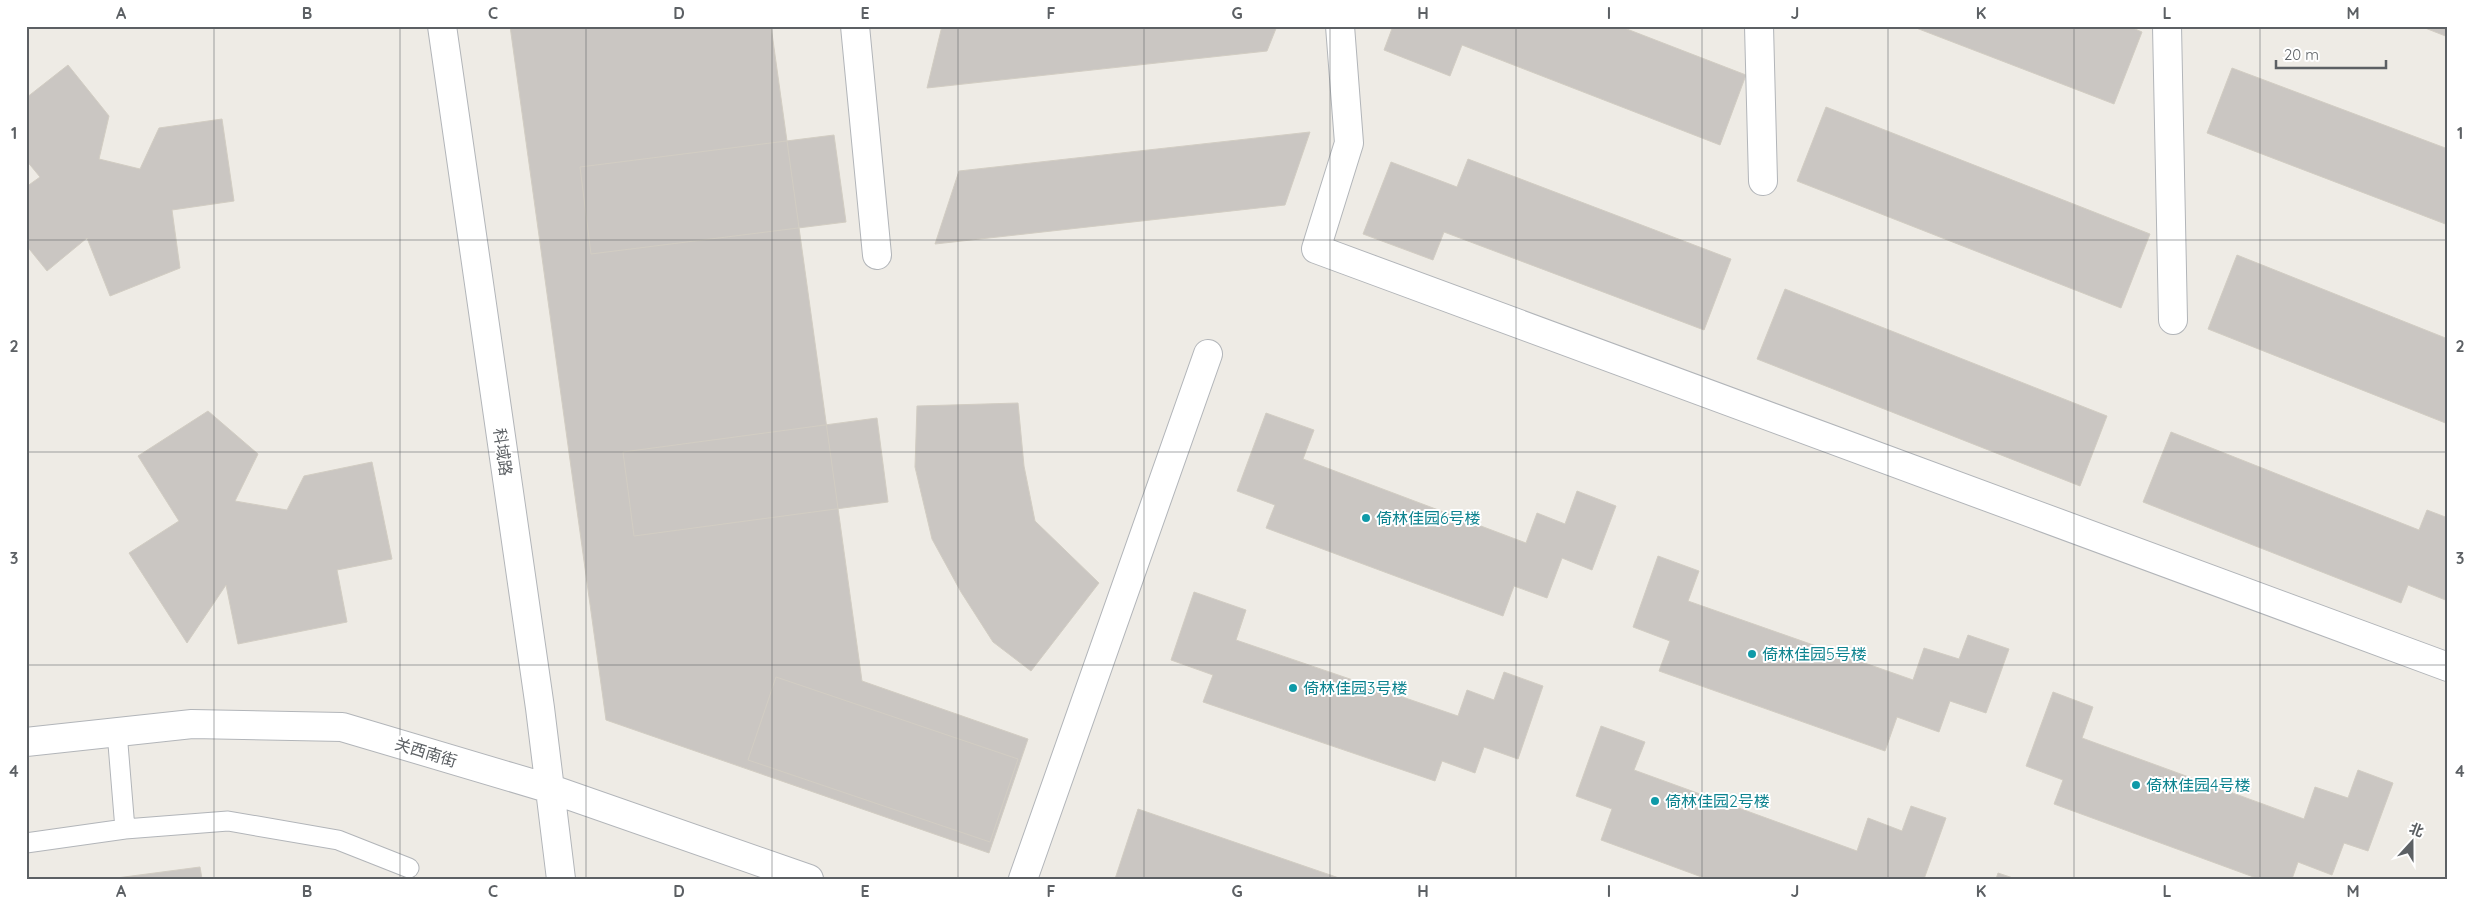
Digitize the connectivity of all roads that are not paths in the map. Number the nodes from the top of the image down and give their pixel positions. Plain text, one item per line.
1 (442, 26) edge
2 (855, 26) edge
3 (1340, 26) edge
4 (1759, 26) edge
5 (2167, 26) edge
6 (1763, 181) dead end
7 (877, 255) dead end
8 (2174, 320) dead end
9 (1208, 354) dead end
10 (2448, 667) edge
11 (117, 732) junction
12 (26, 742) edge
13 (551, 789) junction
14 (125, 829) junction
15 (26, 843) edge
16 (410, 868) dead end
17 (561, 879) edge
18 (809, 879) edge
19 (1023, 879) edge

1 - 13 street, 科域路
2 - 7 street
3 - 10 street
4 - 6 street
5 - 8 street
9 - 19 street
11 - 12 street, 关西南街
11 - 13 street, 关西南街
11 - 14 lane
13 - 17 street, 科域路
13 - 18 street, 关西南街
14 - 15 lane
14 - 16 lane

